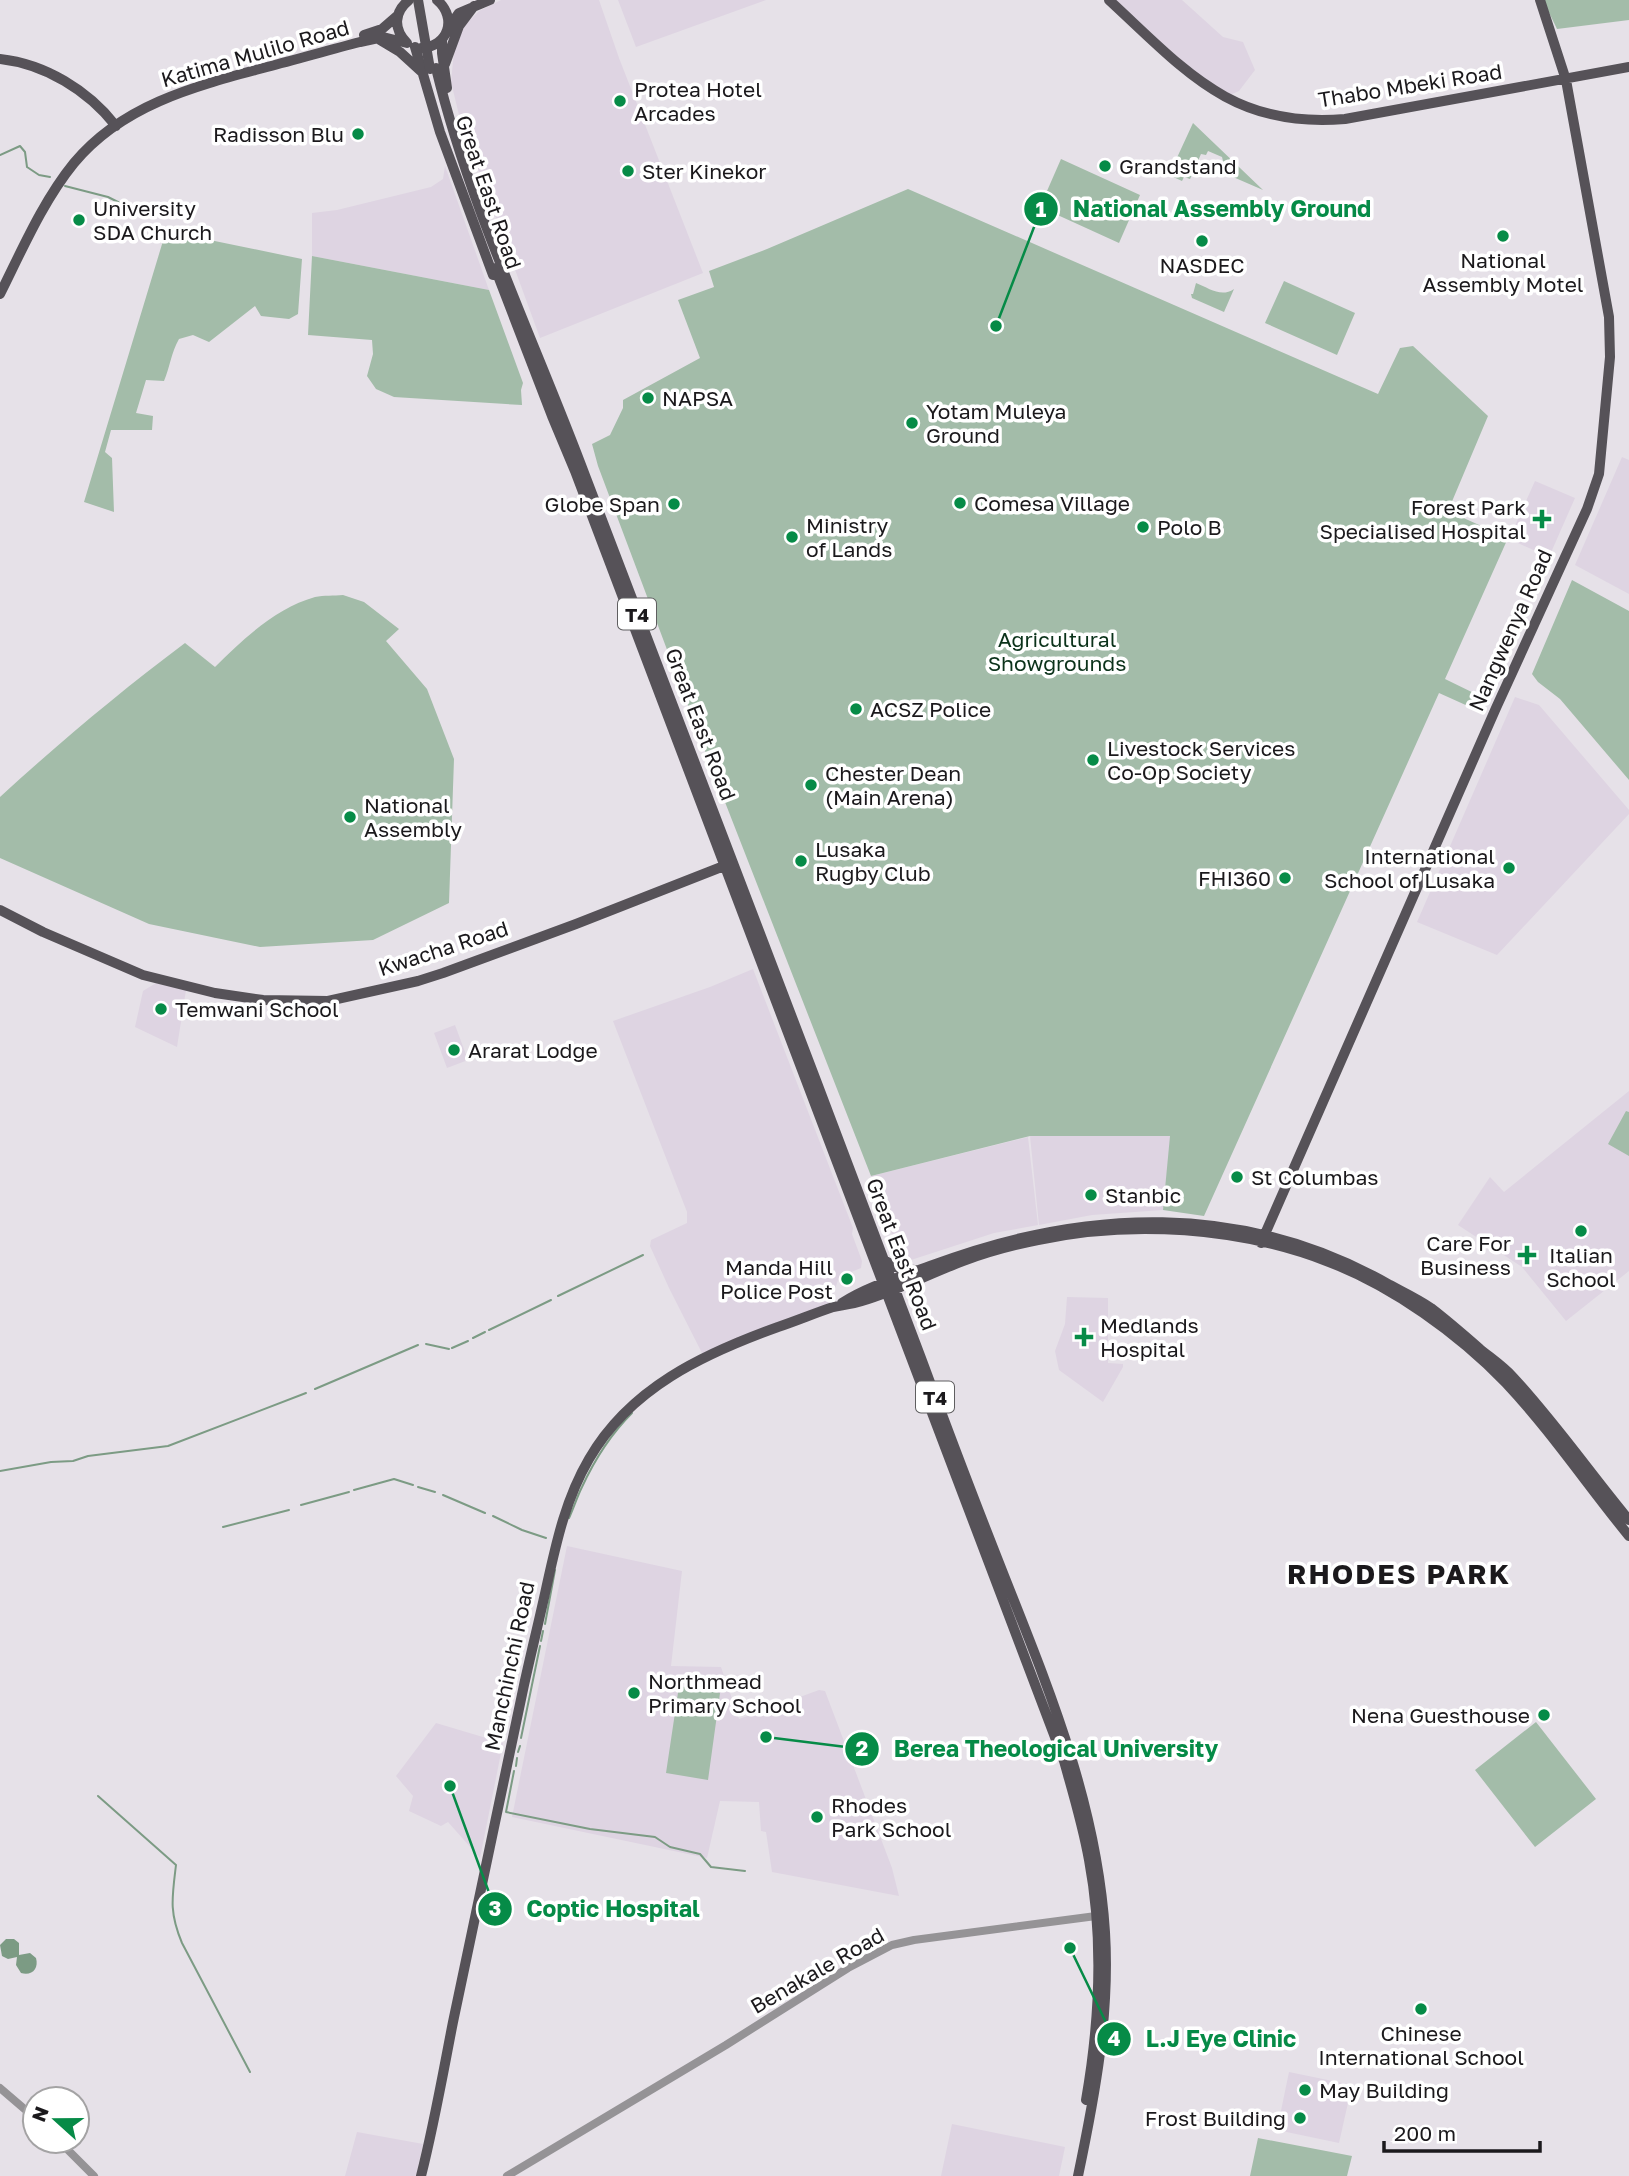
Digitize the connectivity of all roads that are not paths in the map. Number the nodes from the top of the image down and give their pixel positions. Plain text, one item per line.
1 (409, 0) edge
2 (418, 0) edge
3 (424, 0) edge
4 (490, 0) edge
5 (1109, 0) edge
6 (1540, 0) edge
7 (438, 1) edge
8 (470, 3) edge
9 (400, 8) edge
10 (448, 29) junction
11 (376, 38) junction
12 (442, 40) junction
13 (411, 45) junction
14 (0, 59) edge
15 (1629, 67) edge
16 (433, 69) junction
17 (1566, 80) junction
18 (115, 123) junction
19 (0, 282) edge
20 (0, 294) edge
21 (729, 864) junction
22 (0, 910) edge
23 (1269, 1223) junction
24 (1276, 1238) junction
25 (1262, 1239) junction
26 (884, 1259) junction
27 (878, 1269) junction
28 (919, 1270) junction
29 (893, 1288) junction
30 (853, 1297) junction
31 (836, 1307) junction
32 (1629, 1520) edge
33 (1629, 1536) edge
34 (1096, 1916) junction
35 (0, 2088) edge
36 (21, 2106) edge
37 (73, 2155) edge
38 (94, 2176) edge
39 (421, 2176) edge
40 (507, 2176) edge
41 (1071, 2176) edge
42 (1078, 2176) edge

1 - 9 main road, Katima Mulilo Road
2 - 16 main road, Great East Road / T4, bridge
3 - 16 main road, Great East Road / T4
4 - 8 main road
5 - 17 main road, Thabo Mbeki Road
6 - 17 main road, Nangwenya Road
7 - 8 main road
7 - 10 main road
8 - 10 main road
8 - 16 main road
9 - 13 main road, Great East Road
9 - 18 main road, Katima Mulilo Road
10 - 12 main road
11 - 13 main road, Katima Mulilo Road
11 - 16 main road
11 - 18 main road, Katima Mulilo Road
12 - 13 main road
12 - 16 main road, Great East Road / T4
13 - 16 main road, Great East Road / T4
14 - 18 main road
15 - 17 main road, Thabo Mbeki Road
16 - 21 main road, Great East Road / T4
16 - 21 main road, Great East Road / T4
17 - 23 main road, Nangwenya Road
18 - 19 main road, Katima Mulilo Road
18 - 20 main road, Katima Mulilo Road
21 - 22 main road, Kwacha Road
21 - 26 main road, Great East Road / T4
21 - 27 main road, Great East Road / T4
23 - 24 main road
23 - 25 main road, Nangwenya Road
24 - 25 main road
24 - 32 main road
25 - 28 main road
25 - 29 main road
25 - 33 main road
26 - 28 main road
26 - 29 main road, Great East Road / T4
27 - 29 main road, Great East Road / T4
27 - 30 main road
28 - 29 main road
29 - 30 main road, Manchinchi Road
29 - 31 main road, Manchinchi Road
29 - 34 main road, Great East Road / T4
29 - 42 main road, Great East Road / T4
30 - 31 main road, Manchinchi Road
31 - 39 main road, Manchinchi Road
34 - 40 street, Benakale Road
34 - 41 main road, Great East Road / T4
35 - 36 street
37 - 38 street

